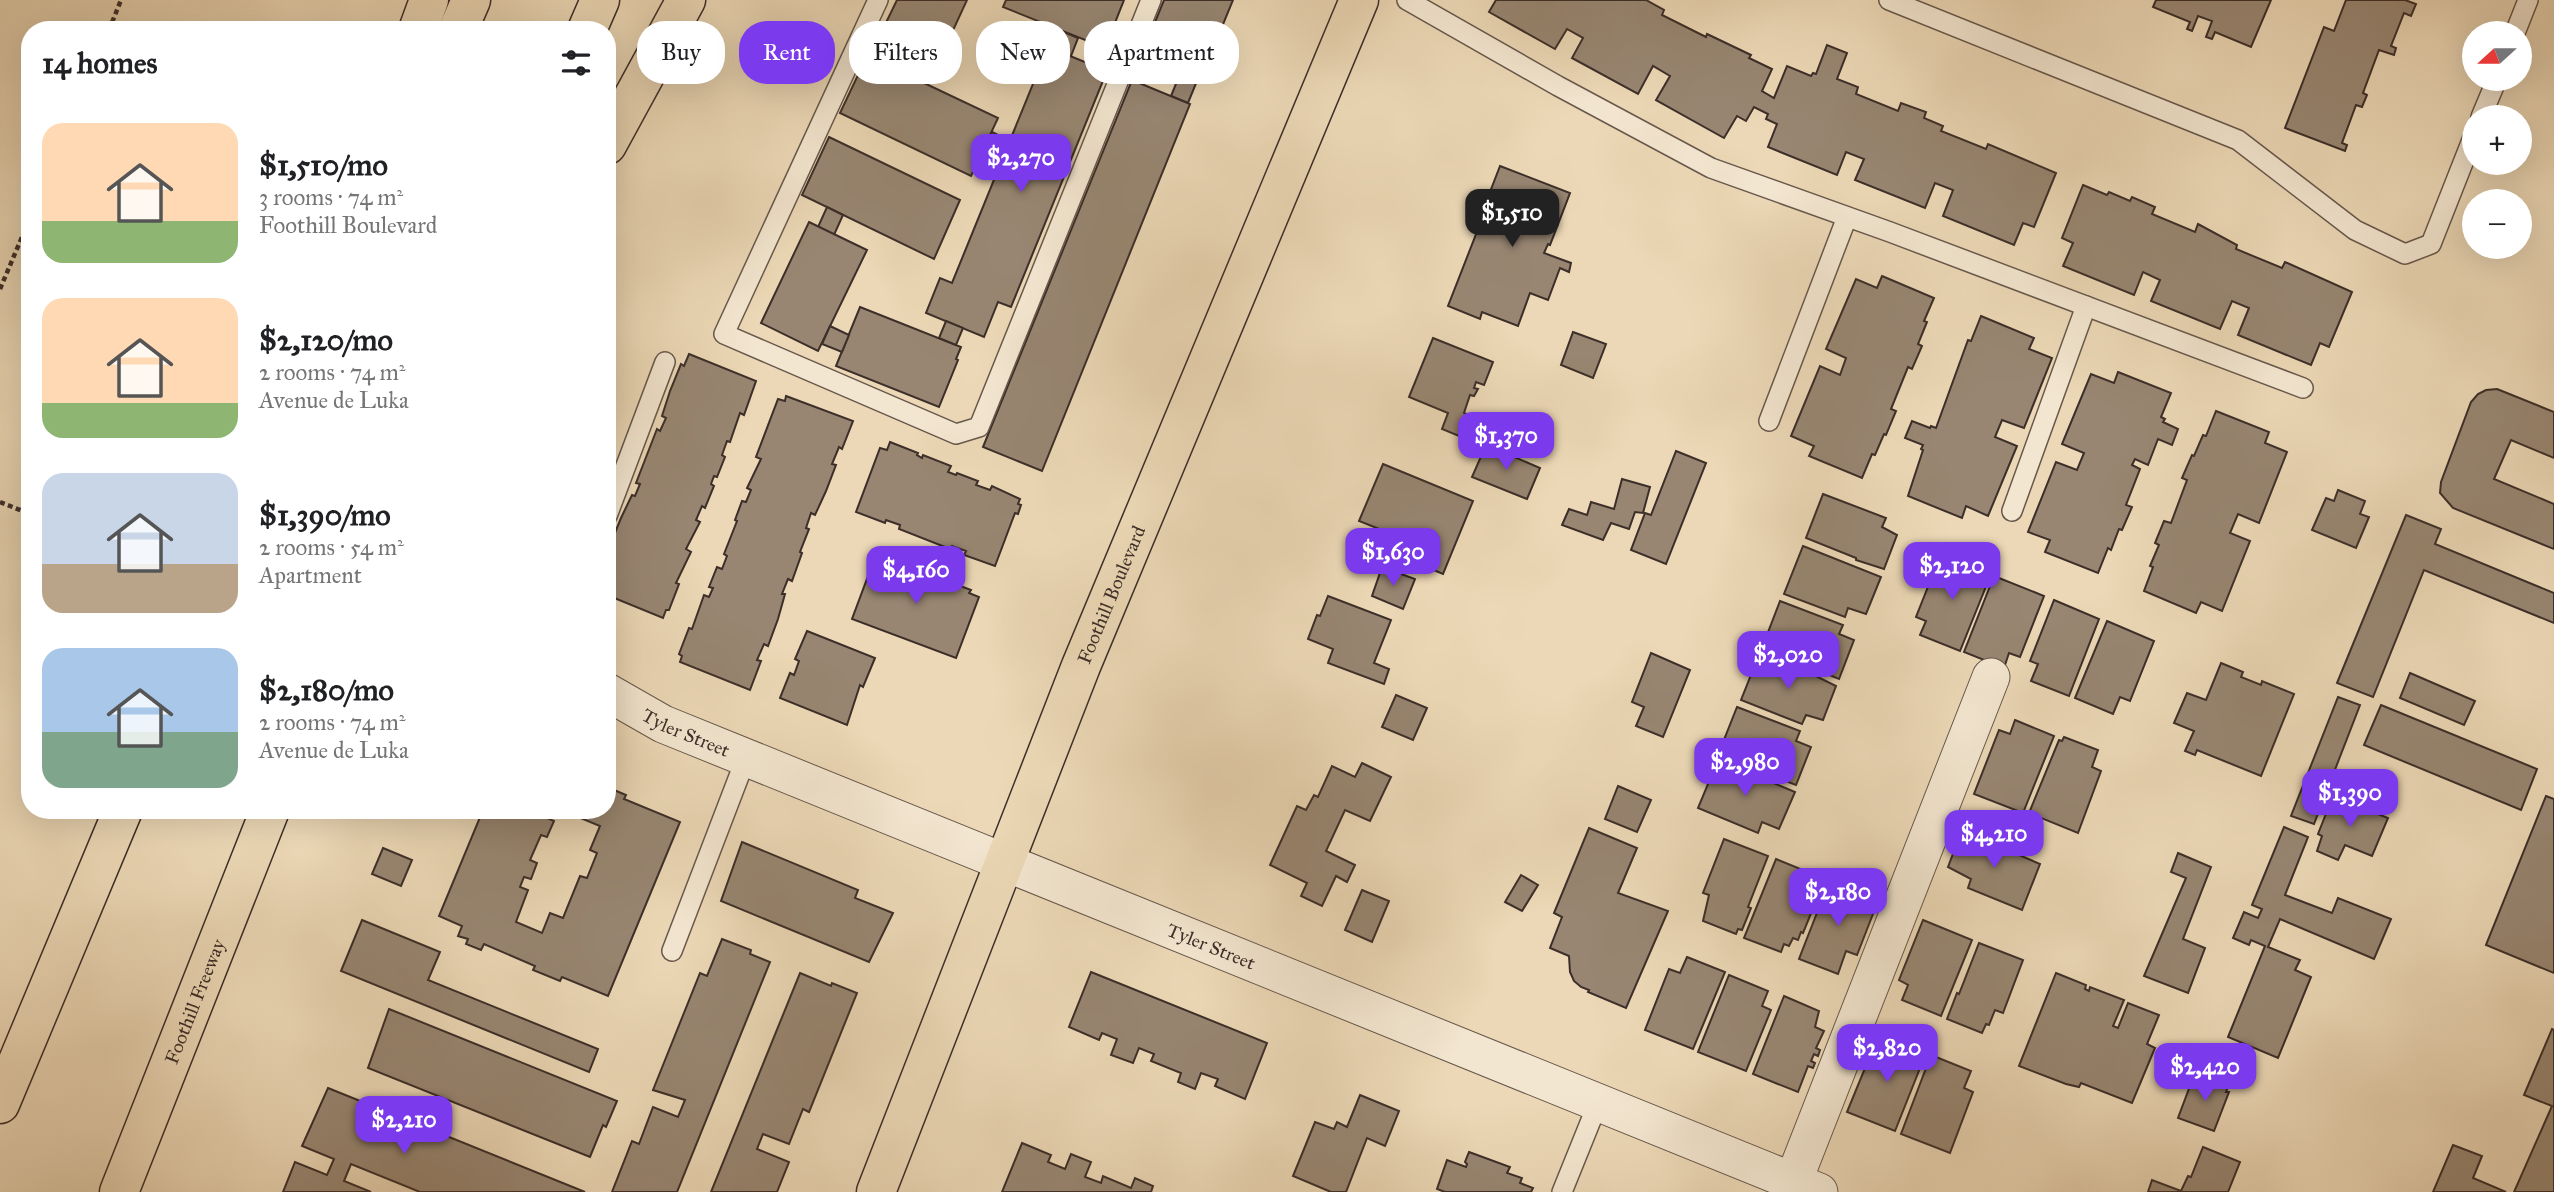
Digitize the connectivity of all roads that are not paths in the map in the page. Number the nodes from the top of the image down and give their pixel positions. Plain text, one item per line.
1 (429, 0) edge
2 (471, 0) edge
3 (600, 0) edge
4 (687, 0) edge
5 (878, 0) edge
6 (1151, 0) edge
7 (1359, 0) edge
8 (1407, 0) edge
9 (1889, 0) edge
10 (2528, 0) edge
11 (421, 21) edge
12 (462, 21) edge
13 (591, 21) edge
14 (2520, 21) edge
15 (616, 129) edge
16 (2462, 165) edge
17 (1847, 217) junction
18 (2086, 306) junction
19 (665, 362) dead end
20 (2303, 388) dead end
21 (1769, 421) dead end
22 (616, 492) edge
23 (2012, 511) dead end
24 (1991, 677) dead end
25 (616, 697) edge
26 (746, 758) junction
27 (119, 819) edge
28 (266, 819) edge
29 (1004, 864) junction
30 (672, 951) dead end
31 (1598, 1103) junction
32 (0, 1104) edge
33 (1806, 1187) edge
34 (119, 1192) edge
35 (876, 1192) edge
36 (1562, 1192) edge

1 - 11 main road
2 - 12 main road
3 - 13 main road
4 - 15 main road
5 - 6 lane
7 - 29 main road, Foothill Boulevard
8 - 17 lane
9 - 16 lane
10 - 14 lane
17 - 18 lane
17 - 21 lane
18 - 20 lane
18 - 23 lane
19 - 22 lane
24 - 33 street
25 - 26 street, Tyler Street
26 - 29 street, Tyler Street
26 - 30 lane
27 - 32 main road
28 - 34 main road, Foothill Freeway
29 - 31 street, Tyler Street
29 - 35 main road, Foothill Boulevard
31 - 33 street, Tyler Street
31 - 36 lane

